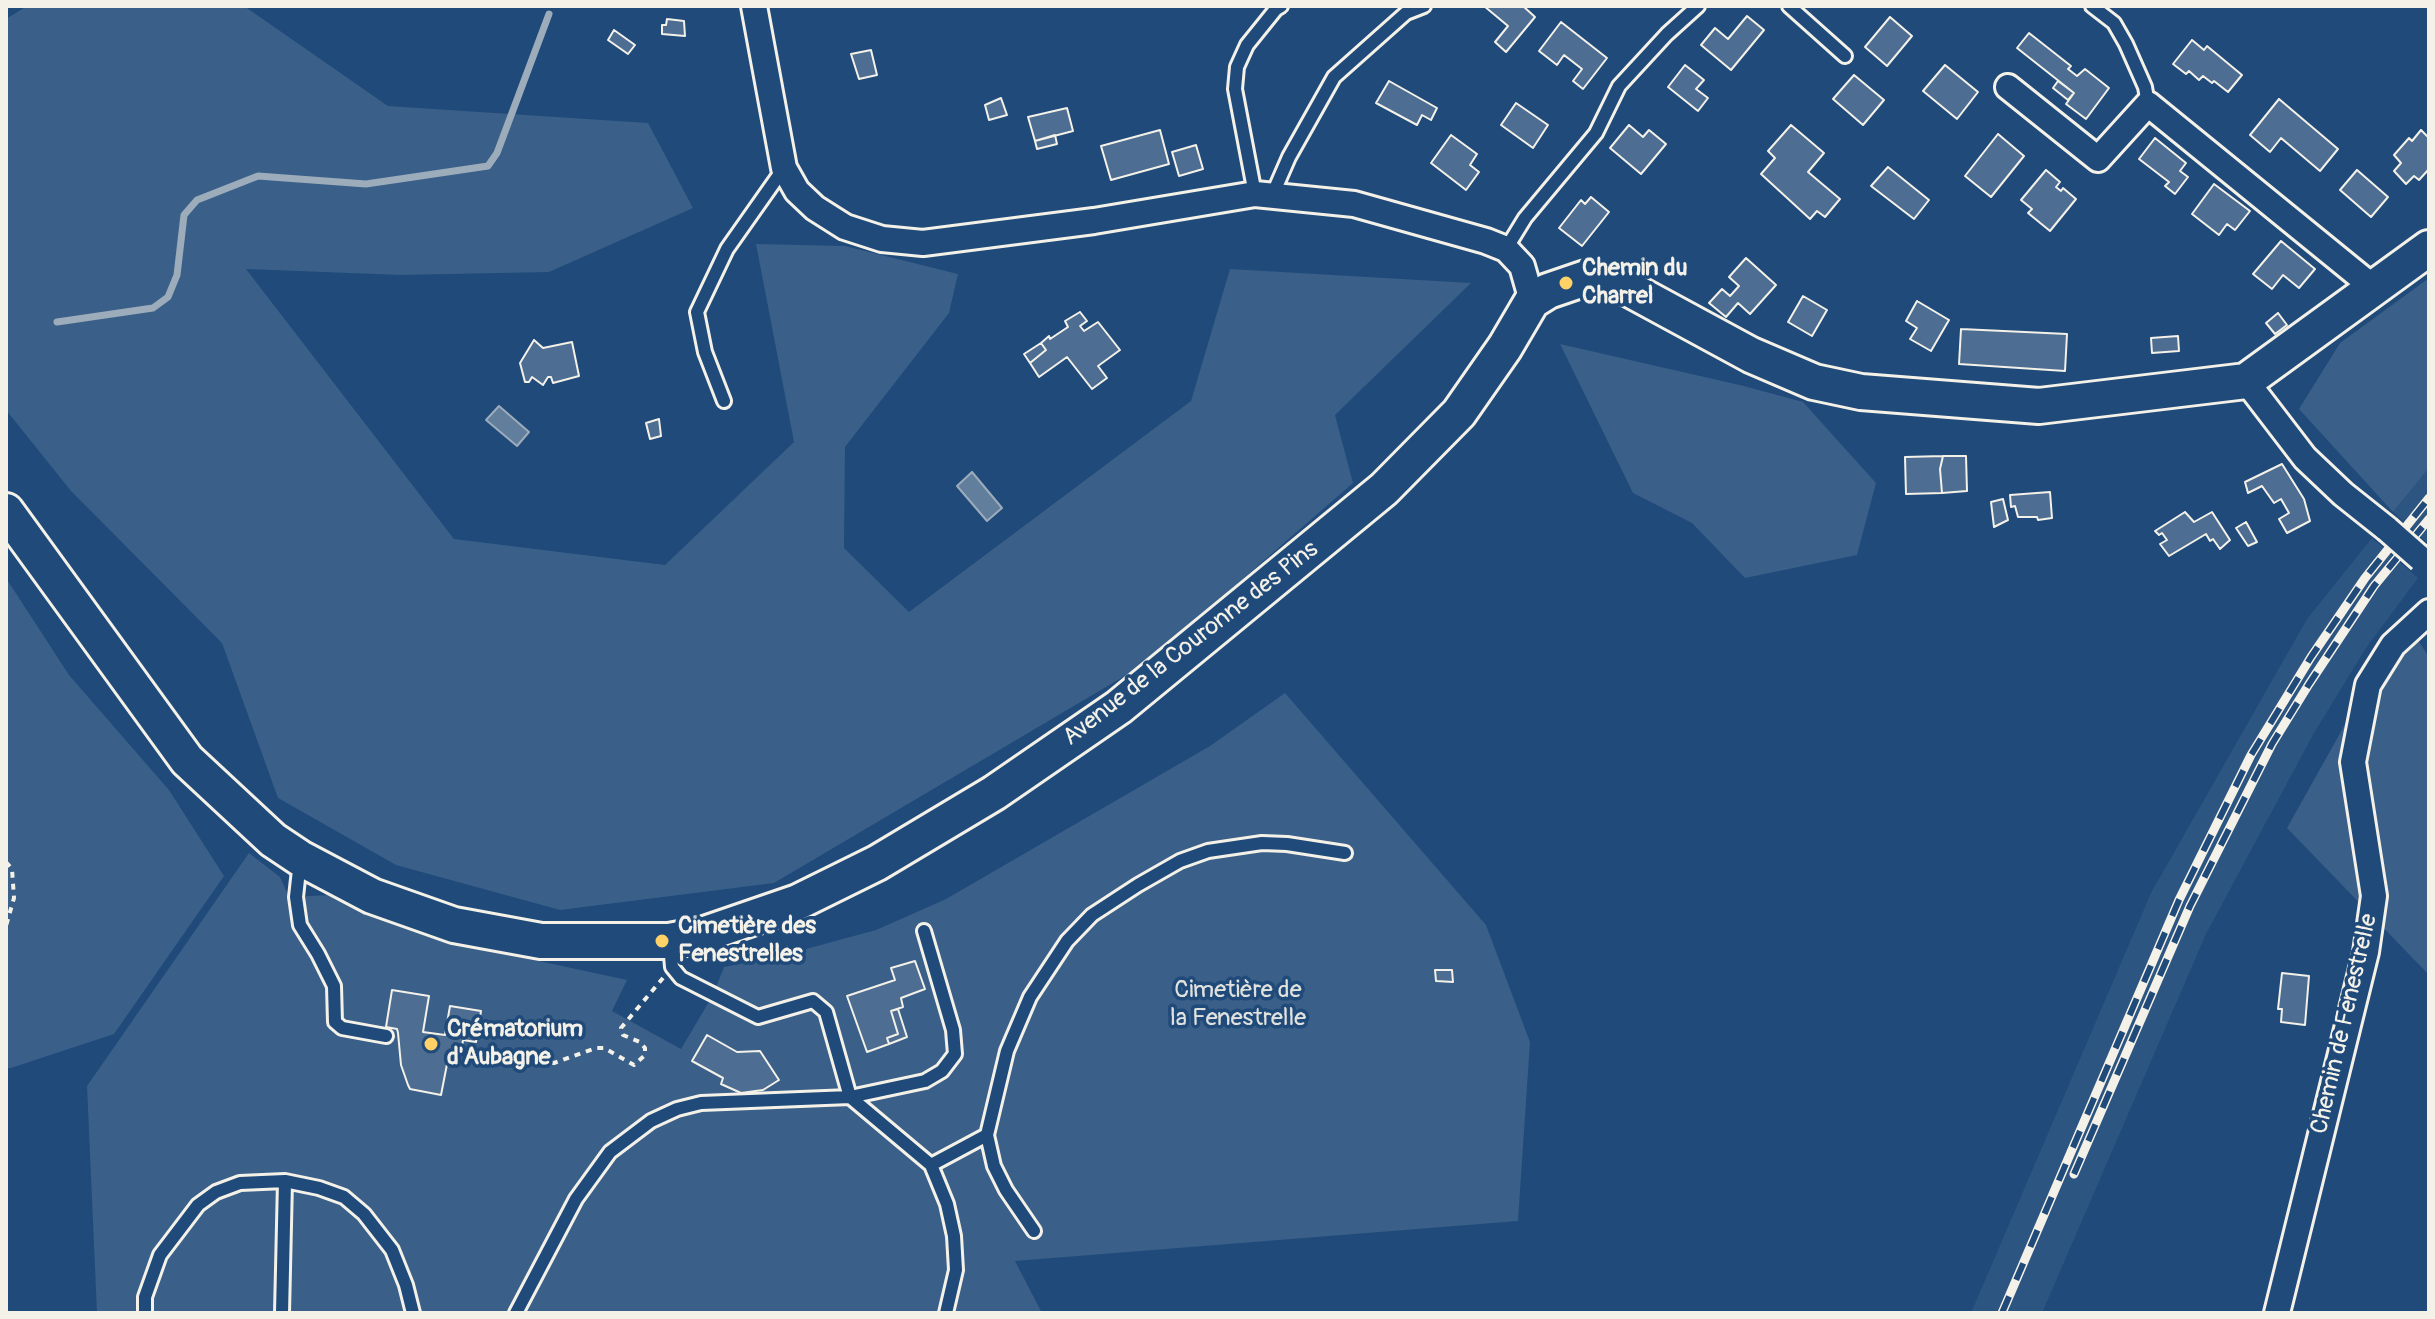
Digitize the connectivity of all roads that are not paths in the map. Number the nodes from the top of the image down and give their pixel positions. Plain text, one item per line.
1 (754, 6) edge
2 (1424, 6) edge
3 (1698, 6) edge
4 (1789, 6) edge
5 (2092, 6) edge
6 (1277, 7) edge
7 (1845, 56) dead end
8 (2008, 87) dead end
9 (2148, 104) junction
10 (784, 168) junction
11 (1263, 195) junction
12 (2429, 248) edge
13 (1506, 249) junction
14 (2374, 288) junction
15 (1532, 301) junction
16 (2246, 381) junction
17 (724, 401) dead end
18 (6, 511) edge
19 (2425, 563) edge
20 (2429, 612) edge
21 (1345, 853) dead end
22 (300, 858) junction
23 (924, 931) dead end
24 (671, 954) junction
25 (386, 1036) dead end
26 (850, 1097) junction
27 (987, 1135) junction
28 (931, 1165) junction
29 (285, 1181) junction
30 (1034, 1231) dead end
31 (145, 1313) edge
32 (282, 1313) edge
33 (413, 1313) edge
34 (516, 1313) edge
35 (946, 1313) edge
36 (2277, 1313) edge

1 - 10 street
2 - 11 lane
3 - 13 lane
4 - 7 lane
5 - 9 lane
6 - 11 lane
8 - 9 street
9 - 14 street
10 - 11 street
10 - 17 lane
11 - 13 street
12 - 14 street
13 - 15 street
14 - 16 street
15 - 16 street
15 - 24 street, Avenue de la Couronne des Pins
16 - 19 street, bridge
18 - 22 street, Avenue de la Couronne des Pins
20 - 36 street, Chemin de Fenestrelle
21 - 27 lane
22 - 24 street, Avenue de la Couronne des Pins
22 - 25 lane
23 - 26 lane
24 - 26 lane
26 - 28 lane
26 - 34 lane
27 - 28 lane
27 - 30 lane
28 - 35 lane
29 - 31 lane
29 - 32 lane
29 - 33 lane

